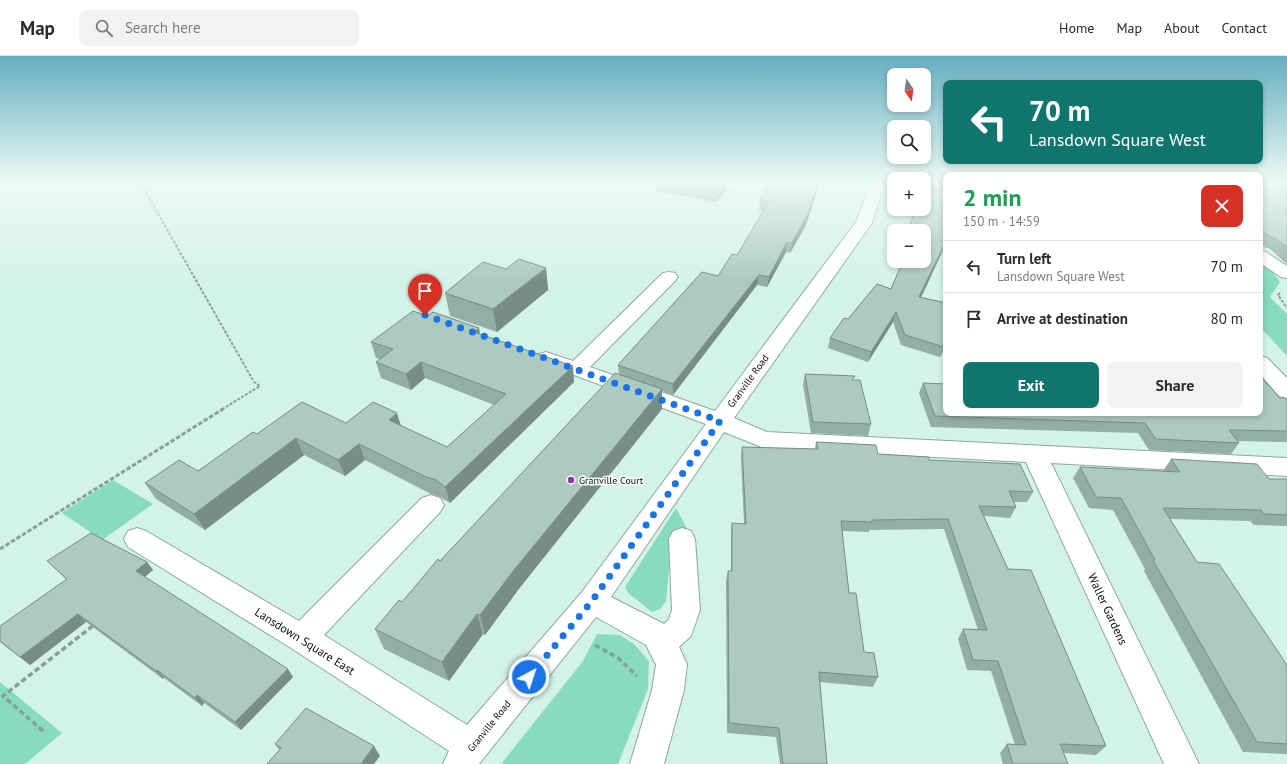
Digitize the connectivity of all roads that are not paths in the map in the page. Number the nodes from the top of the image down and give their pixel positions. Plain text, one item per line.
1 (867, 215) edge
2 (1263, 259) edge
3 (669, 277) dead end
4 (1285, 281) edge
5 (531, 353) edge
6 (1263, 365) edge
7 (576, 369) junction
8 (1287, 391) edge
9 (720, 421) junction
10 (1034, 453) junction
11 (1287, 467) edge
12 (431, 505) dead end
13 (137, 539) dead end
14 (682, 539) dead end
15 (592, 601) junction
16 (302, 638) junction
17 (662, 644) junction
18 (466, 755) edge
19 (647, 764) edge
20 (1182, 764) edge

1 - 9 street, Granville Road
2 - 4 street
3 - 7 street
5 - 7 street
6 - 8 street
7 - 9 street
9 - 10 street
9 - 15 street, Granville Road
10 - 11 street
10 - 20 street, Waller Gardens
12 - 16 street
13 - 16 street, Lansdown Square East
14 - 17 street
15 - 17 street
15 - 18 street, Granville Road
16 - 18 street, Lansdown Square East
17 - 19 street

